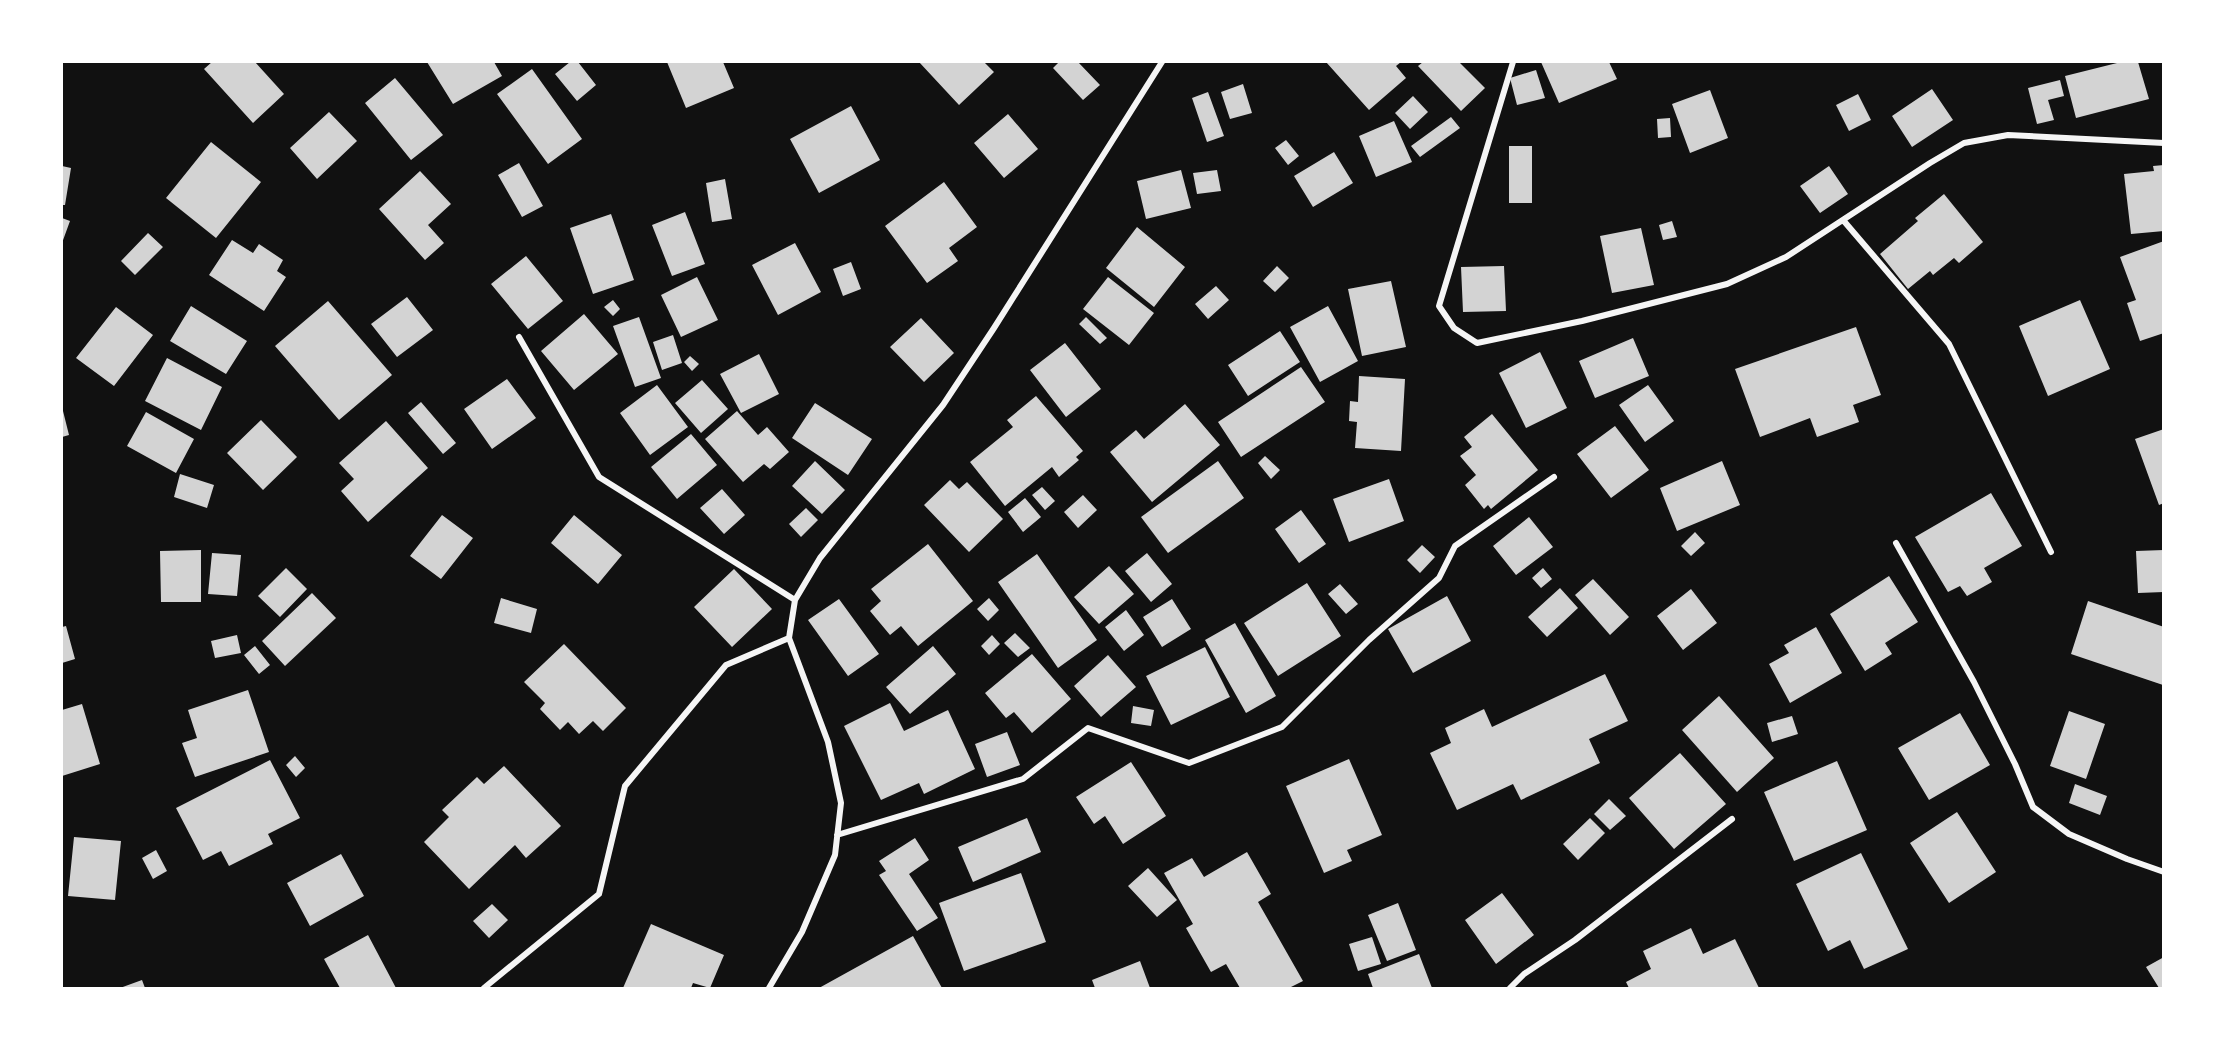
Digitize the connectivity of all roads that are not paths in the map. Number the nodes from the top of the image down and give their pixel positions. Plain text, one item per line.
1 (1162, 62) edge
2 (1513, 62) edge
3 (2163, 143) edge
4 (1843, 220) junction
5 (519, 338) dead end
6 (1554, 477) dead end
7 (1896, 543) dead end
8 (2051, 552) dead end
9 (795, 600) junction
10 (789, 638) junction
11 (1732, 819) dead end
12 (837, 835) junction
13 (2163, 872) edge
14 (484, 988) edge
15 (769, 988) edge
16 (1510, 988) edge

1 - 9 street
2 - 4 street
3 - 4 street
4 - 8 street
5 - 9 street
6 - 12 street
7 - 13 street
9 - 10 street
10 - 12 street
10 - 14 street
11 - 16 street
12 - 15 street

